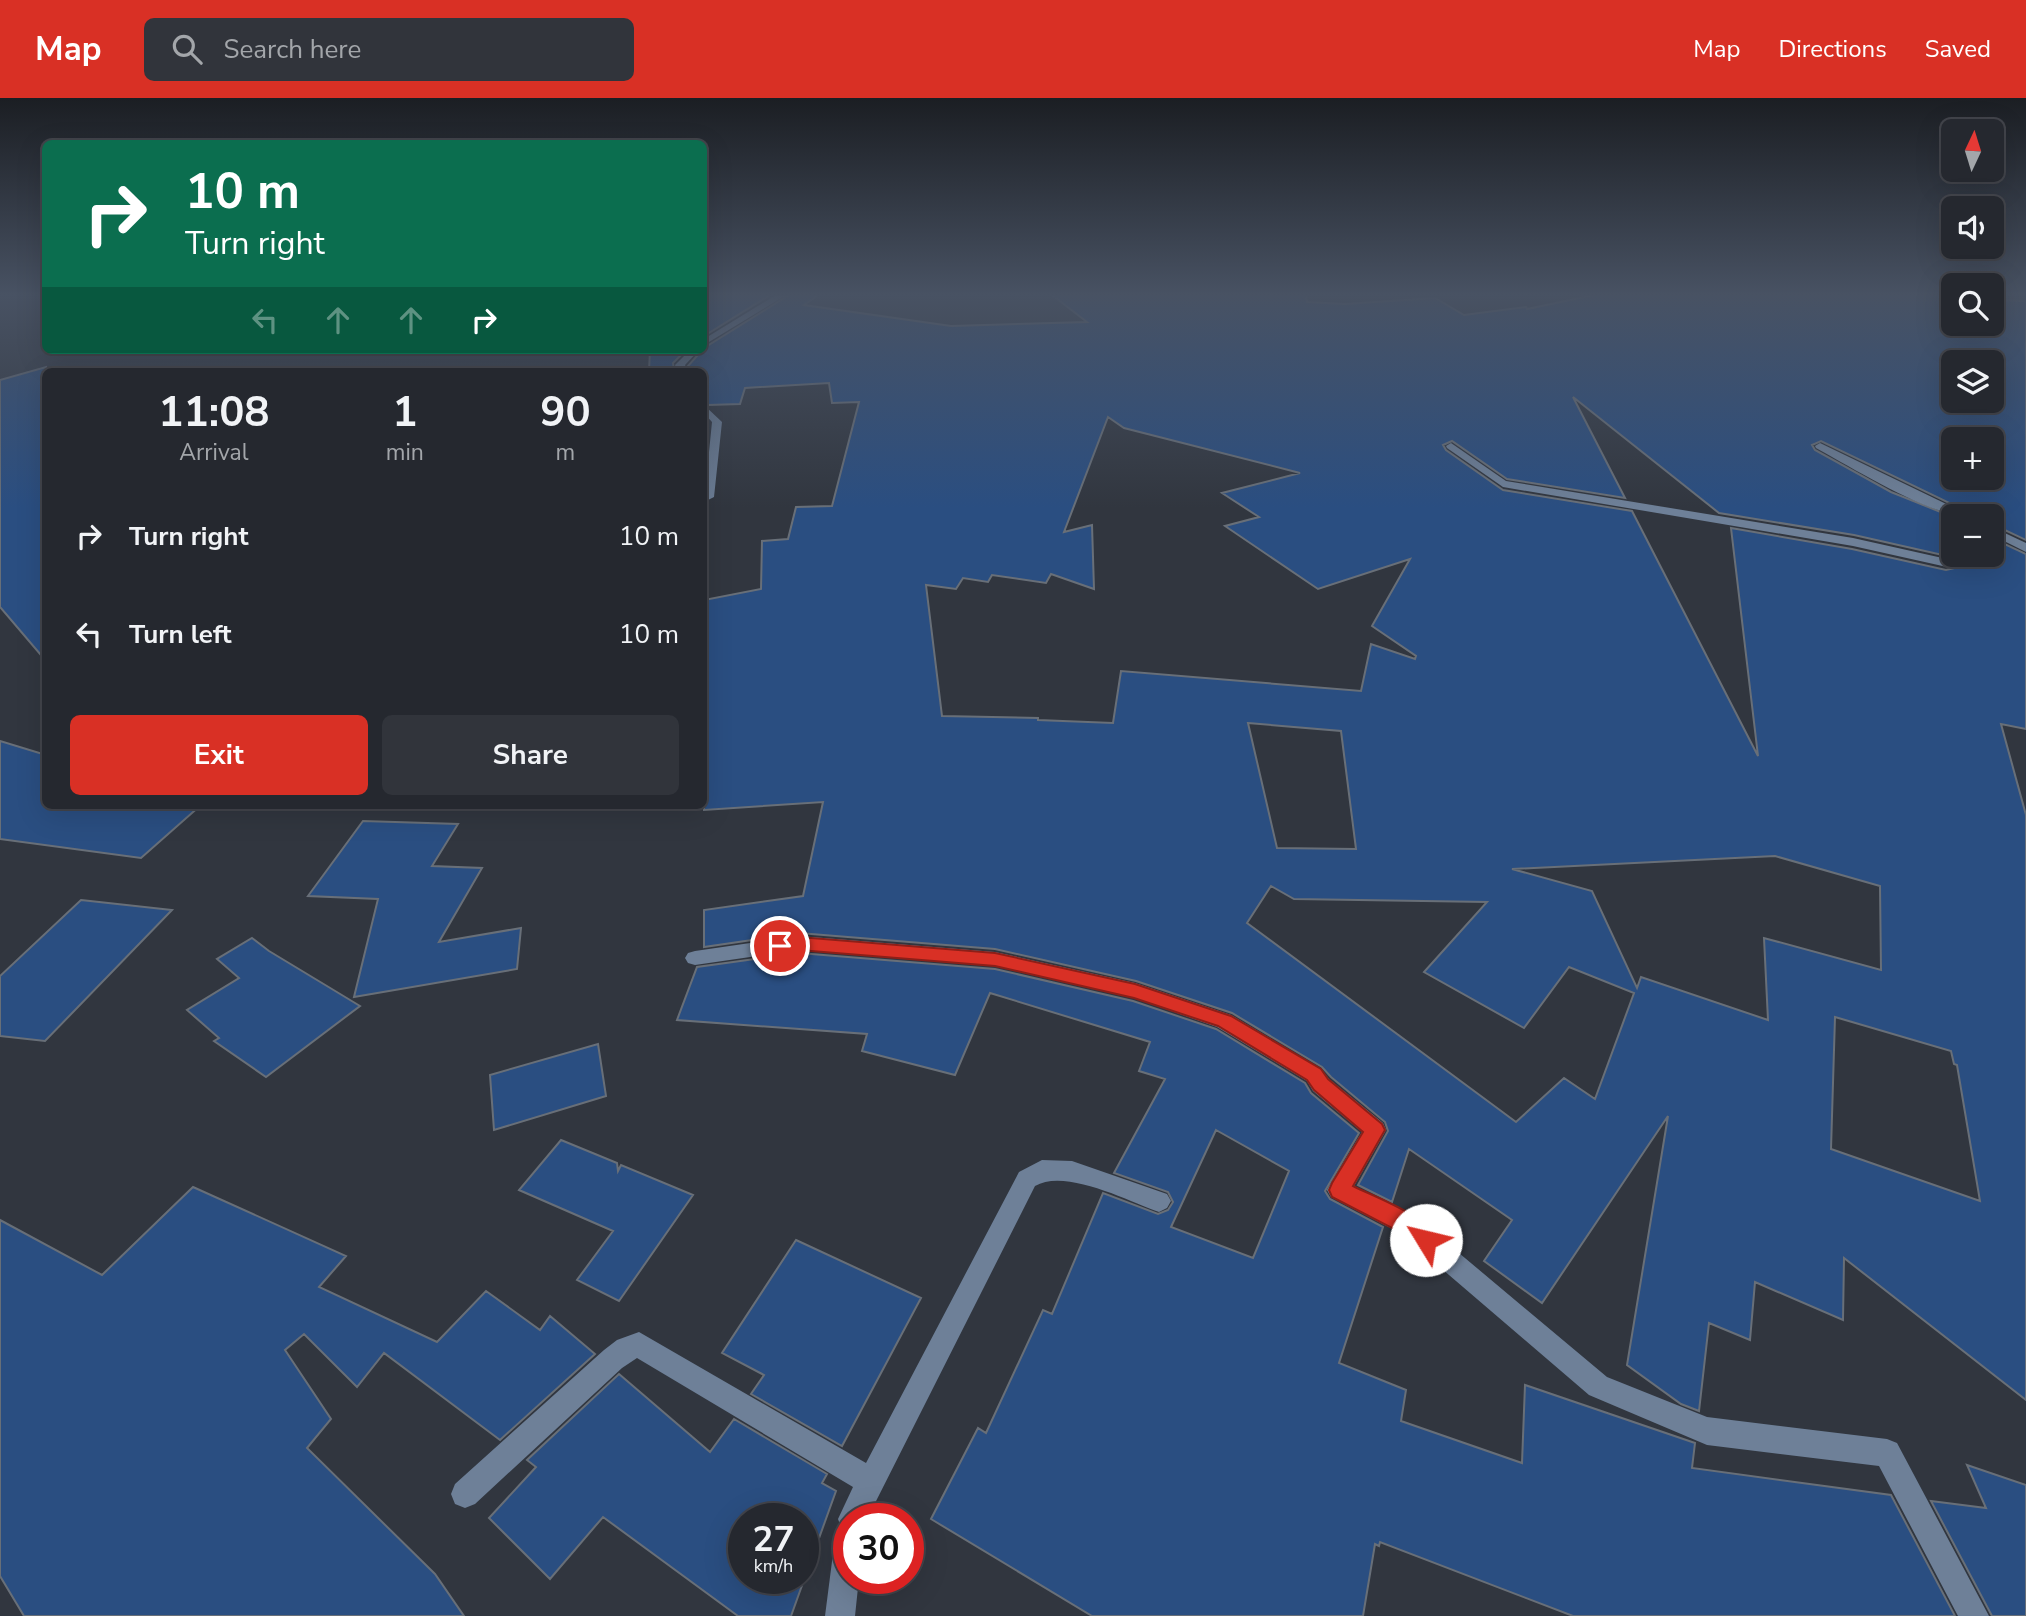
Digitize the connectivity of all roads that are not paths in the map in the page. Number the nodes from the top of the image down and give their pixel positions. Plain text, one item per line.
1 (707, 411) edge
2 (1451, 446) dead end
3 (1820, 446) dead end
4 (707, 498) edge
5 (1941, 506) edge
6 (2004, 537) edge
7 (2024, 548) edge
8 (2004, 551) edge
9 (1941, 562) edge
10 (695, 958) dead end
11 (1159, 1201) dead end
12 (870, 1481) junction
13 (465, 1494) dead end
14 (860, 1503) edge
15 (843, 1594) edge
16 (840, 1616) edge
17 (1974, 1616) edge

1 - 4 street
2 - 9 street
3 - 5 street
6 - 7 street
7 - 8 street
10 - 17 street
11 - 12 street
12 - 13 street
12 - 14 street
15 - 16 street

